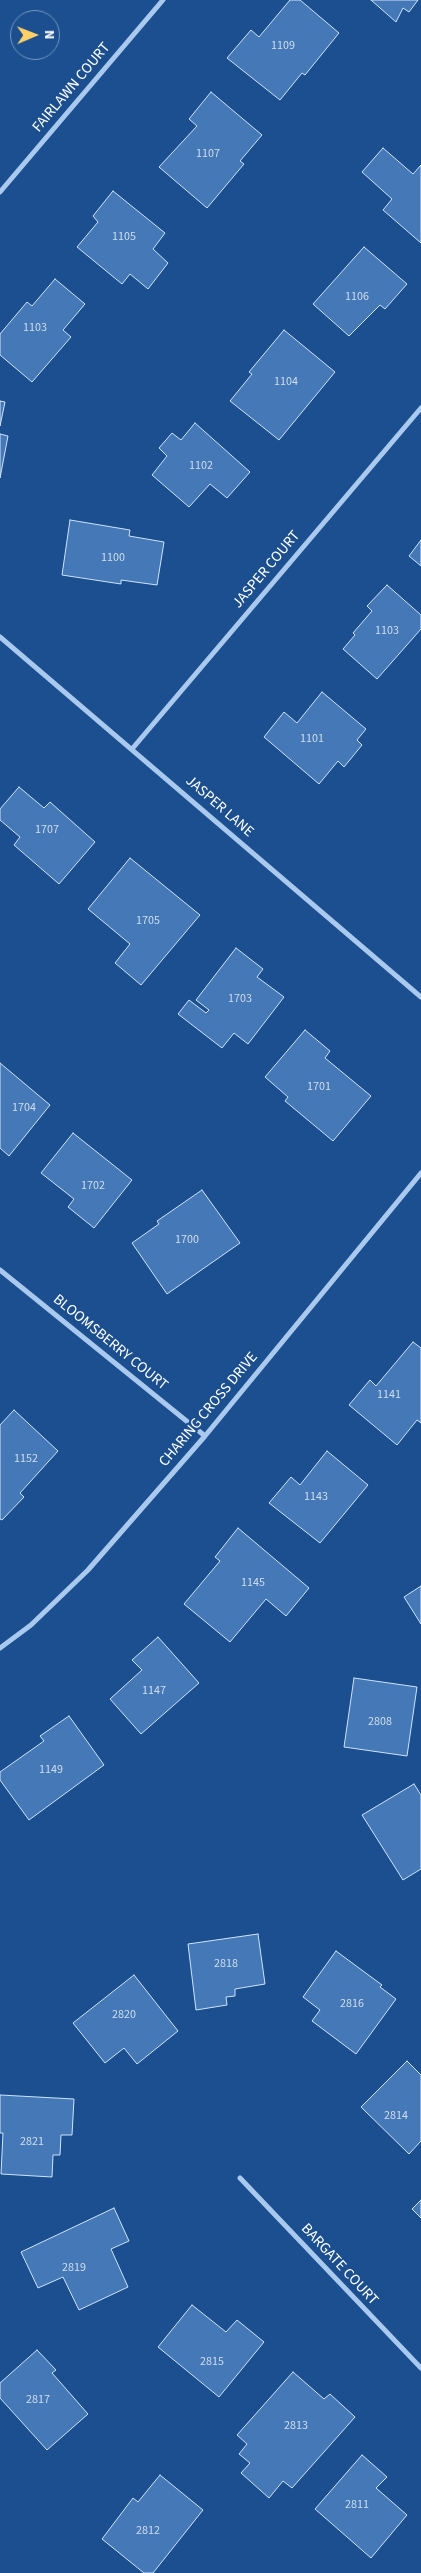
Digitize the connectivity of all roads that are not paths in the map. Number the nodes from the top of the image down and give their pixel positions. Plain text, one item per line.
1 (163, 0) edge
2 (0, 192) edge
3 (421, 408) edge
4 (0, 636) edge
5 (132, 749) junction
6 (421, 996) edge
7 (421, 1173) edge
8 (0, 1270) edge
9 (205, 1436) junction
10 (0, 1648) edge
11 (240, 2178) dead end
12 (421, 2368) edge

1 - 2 street, FAIRLAWN COURT
3 - 5 street, JASPER COURT
4 - 5 street, JASPER LANE
5 - 6 street, JASPER LANE
7 - 9 street, CHARING CROSS DRIVE
8 - 9 street, BLOOMSBERRY COURT
9 - 10 street, CHARING CROSS DRIVE
11 - 12 street, BARGATE COURT

